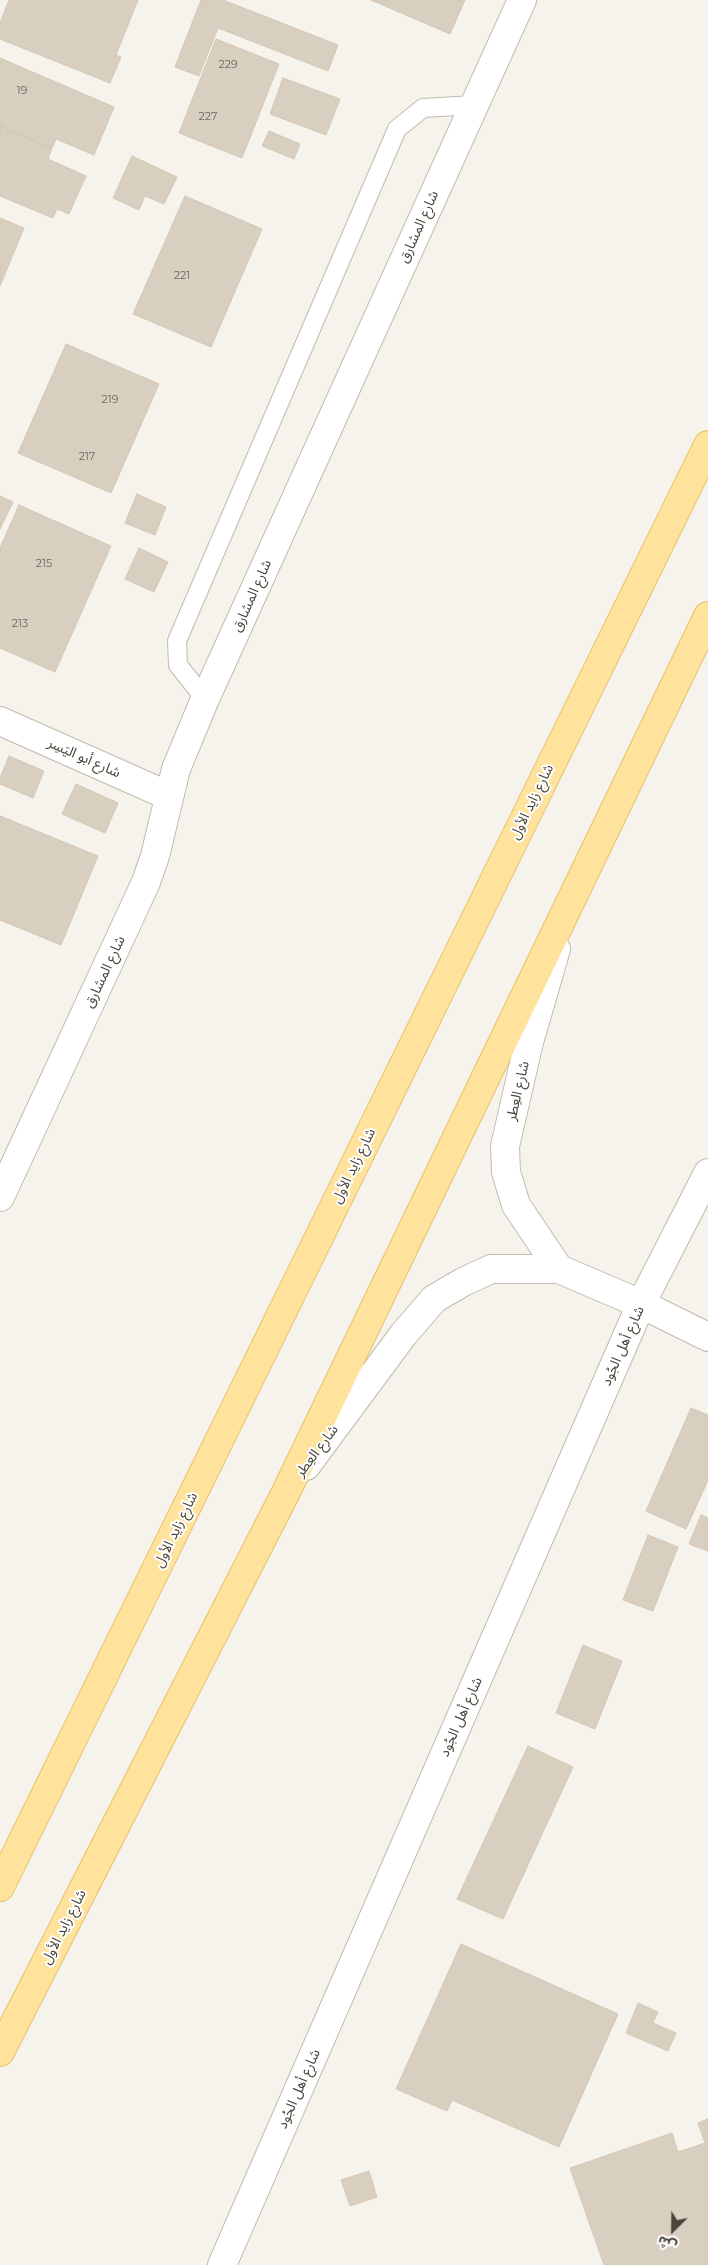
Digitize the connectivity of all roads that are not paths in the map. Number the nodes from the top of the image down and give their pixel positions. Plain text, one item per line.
1 (522, 0) edge
2 (474, 105) junction
3 (708, 445) edge
4 (708, 616) edge
5 (206, 699) junction
6 (0, 721) edge
7 (169, 796) junction
8 (569, 905) junction
9 (708, 1173) edge
10 (0, 1197) edge
11 (559, 1269) junction
12 (641, 1304) junction
13 (708, 1337) edge
14 (285, 1494) junction
15 (0, 1887) edge
16 (0, 2052) edge
17 (222, 2265) edge

1 - 2 street, شارع المشارق
2 - 5 street, شارع المشارق
2 - 5 lane
3 - 15 main road, شارع زايد الأول
4 - 8 main road, شارع زايد الأول
5 - 7 street, شارع المشارق
6 - 7 street, شارع أبو اليَسِر
7 - 10 street, شارع المشارق
8 - 11 street, شارع العِطر
8 - 14 main road, شارع زايد الأول
9 - 12 street, شارع أهل الجُود
11 - 12 street, شارع العِطر
11 - 14 street, شارع العِطر
12 - 13 street, شارع العِطر
12 - 17 street, شارع أهل الجُود
14 - 16 main road, شارع زايد الأول

